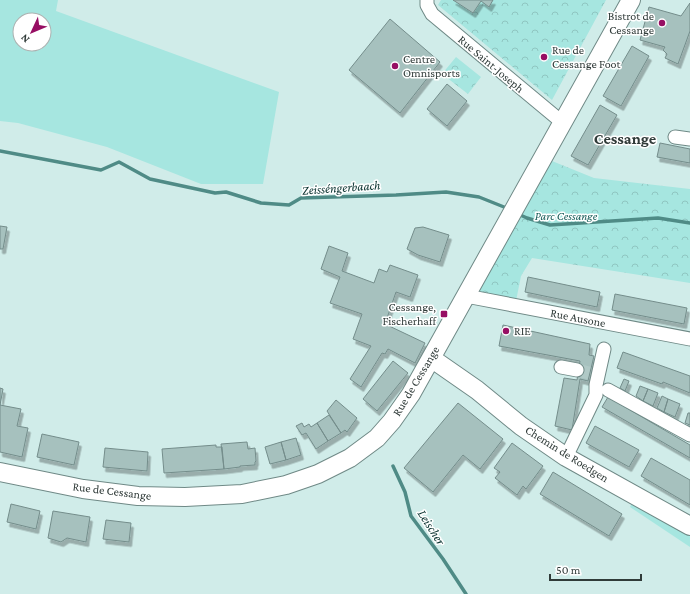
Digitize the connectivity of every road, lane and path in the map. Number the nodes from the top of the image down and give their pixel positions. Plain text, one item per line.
1 (428, 0) edge
2 (631, 0) edge
3 (563, 123) junction
4 (675, 137) dead end
5 (690, 138) edge
6 (466, 296) junction
7 (690, 339) edge
8 (604, 349) dead end
9 (431, 358) junction
10 (561, 367) dead end
11 (588, 373) junction
12 (608, 390) dead end
13 (690, 434) edge
14 (566, 457) junction
15 (0, 472) edge
16 (690, 526) edge

1 - 3 street, Rue Saint-Joseph
2 - 3 main road, Rue de Cessange
3 - 6 main road, Rue de Cessange
4 - 5 street
6 - 7 street, Rue Ausone
6 - 9 main road, Rue de Cessange
8 - 11 street
9 - 14 main road, Chemin de Roedgen
9 - 15 main road, Rue de Cessange
10 - 11 street
11 - 14 street
12 - 13 street
14 - 16 main road, Chemin de Roedgen

